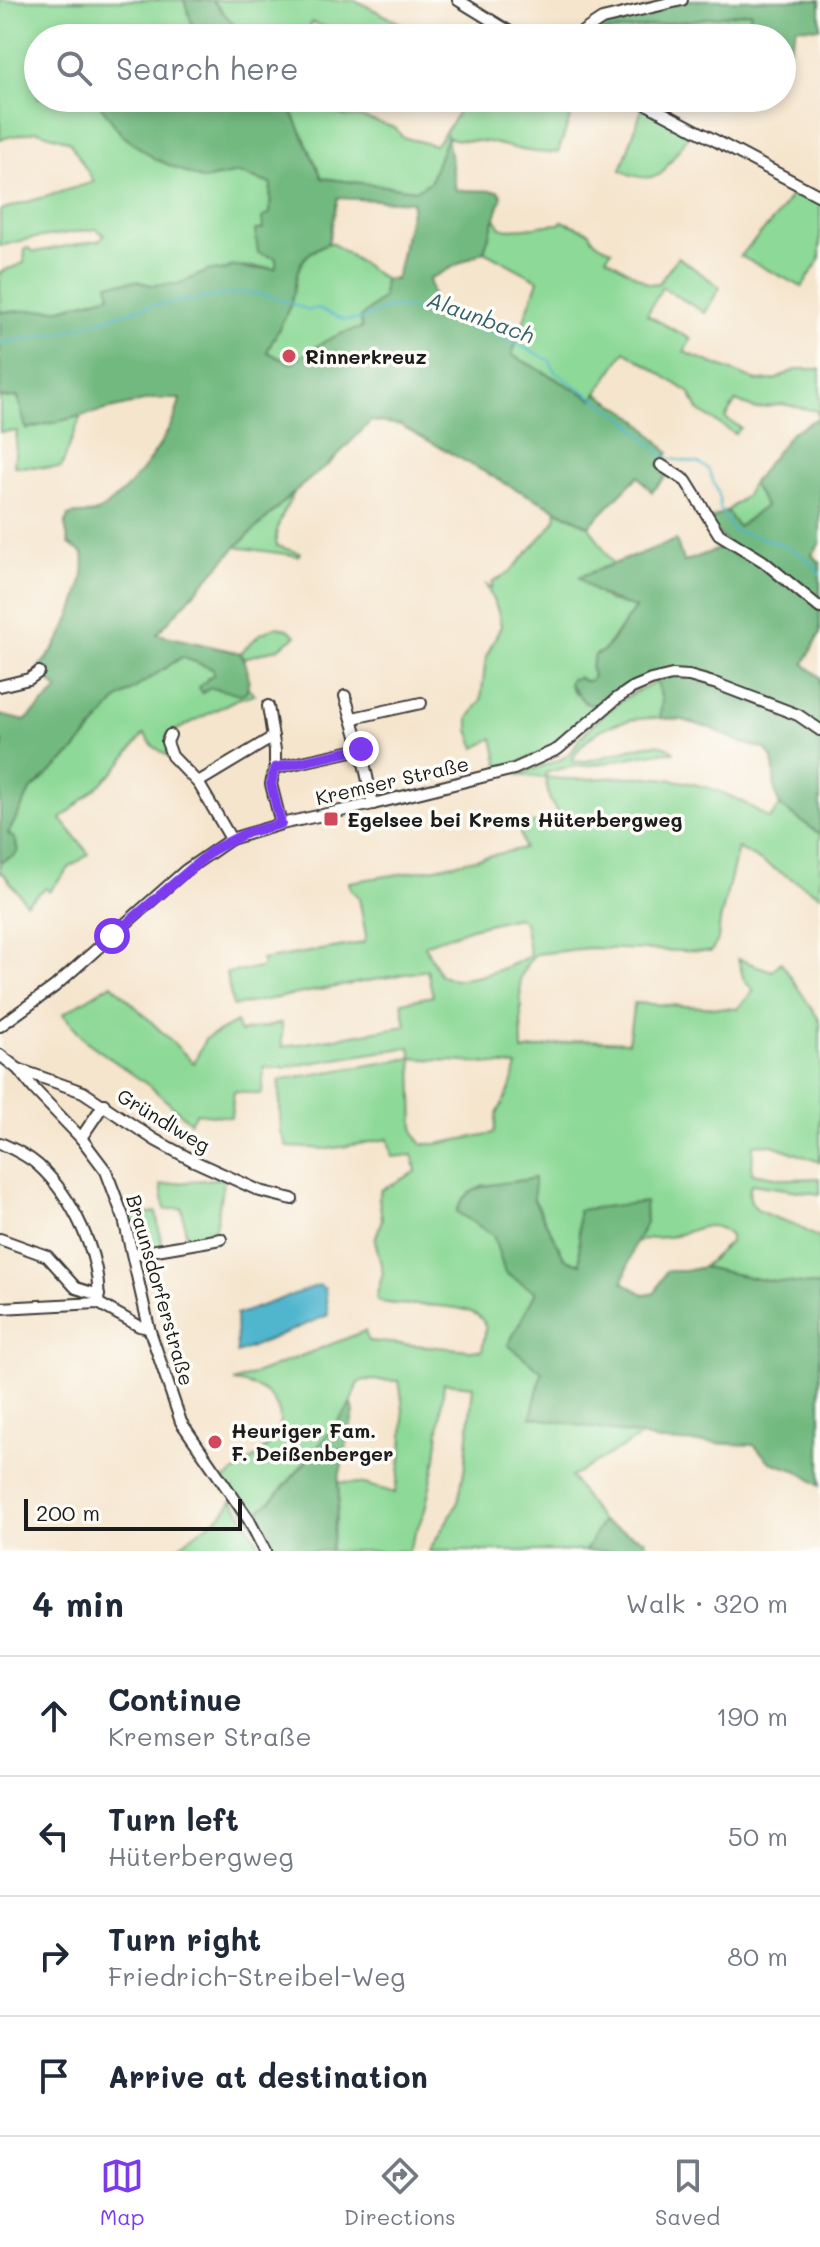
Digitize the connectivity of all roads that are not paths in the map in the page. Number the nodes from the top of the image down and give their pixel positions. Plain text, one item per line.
1 (458, 0) edge
2 (682, 0) edge
3 (497, 24) edge
4 (594, 24) edge
5 (661, 112) edge
6 (820, 196) edge
7 (661, 465) dead end
8 (820, 608) edge
9 (39, 672) dead end
10 (0, 686) edge
11 (345, 696) dead end
12 (421, 703) dead end
13 (268, 706) dead end
14 (353, 718) junction
15 (820, 730) edge
16 (170, 735) dead end
17 (273, 737) junction
18 (361, 749) junction
19 (275, 768) junction
20 (199, 784) junction
21 (373, 804) junction
22 (281, 824) junction
23 (231, 839) junction
24 (0, 1026) edge
25 (0, 1055) edge
26 (18, 1069) junction
27 (104, 1104) junction
28 (81, 1138) junction
29 (0, 1143) edge
30 (292, 1199) dead end
31 (0, 1239) edge
32 (221, 1239) dead end
33 (133, 1254) junction
34 (98, 1299) junction
35 (0, 1308) edge
36 (149, 1328) junction
37 (265, 1551) edge

1 - 3 street
2 - 4 street
5 - 6 street
7 - 8 street
9 - 10 street
11 - 14 street
12 - 14 street
13 - 17 street
14 - 18 street
15 - 21 street, Kremser Straße
16 - 20 street
17 - 19 street
17 - 20 street
18 - 19 street
18 - 21 street
19 - 22 street
20 - 23 street
21 - 22 street, Kremser Straße
22 - 23 street, Kremser Straße
23 - 24 street, Kremser Straße
25 - 26 street, Braunsdorferstraße
26 - 27 street, Gründlweg
26 - 28 street, Braunsdorferstraße
27 - 28 street
27 - 30 street, Gründlweg
28 - 33 street, Braunsdorferstraße
29 - 34 street
31 - 34 street
32 - 33 street
33 - 36 street, Braunsdorferstraße
34 - 35 street
34 - 36 street
36 - 37 street, Braunsdorferstraße

